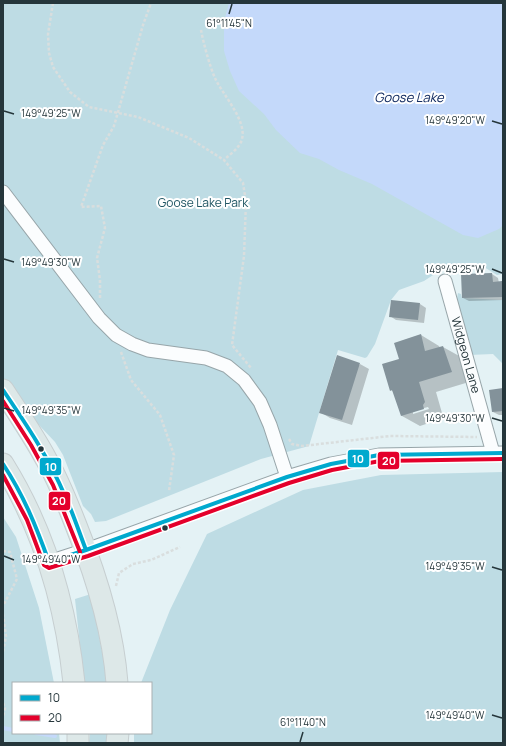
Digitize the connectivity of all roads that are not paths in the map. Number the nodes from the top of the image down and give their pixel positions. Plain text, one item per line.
1 (3, 192) edge
2 (445, 281) dead end
3 (3, 390) edge
4 (498, 453) edge
5 (3, 464) edge
6 (287, 477) junction
7 (86, 550) junction
8 (49, 562) junction
9 (74, 682) edge
10 (117, 682) edge

1 - 6 street
2 - 4 street, Widgeon Lane
3 - 7 main road
4 - 6 street
5 - 8 main road
6 - 7 street
7 - 8 street
7 - 10 main road
8 - 9 main road

